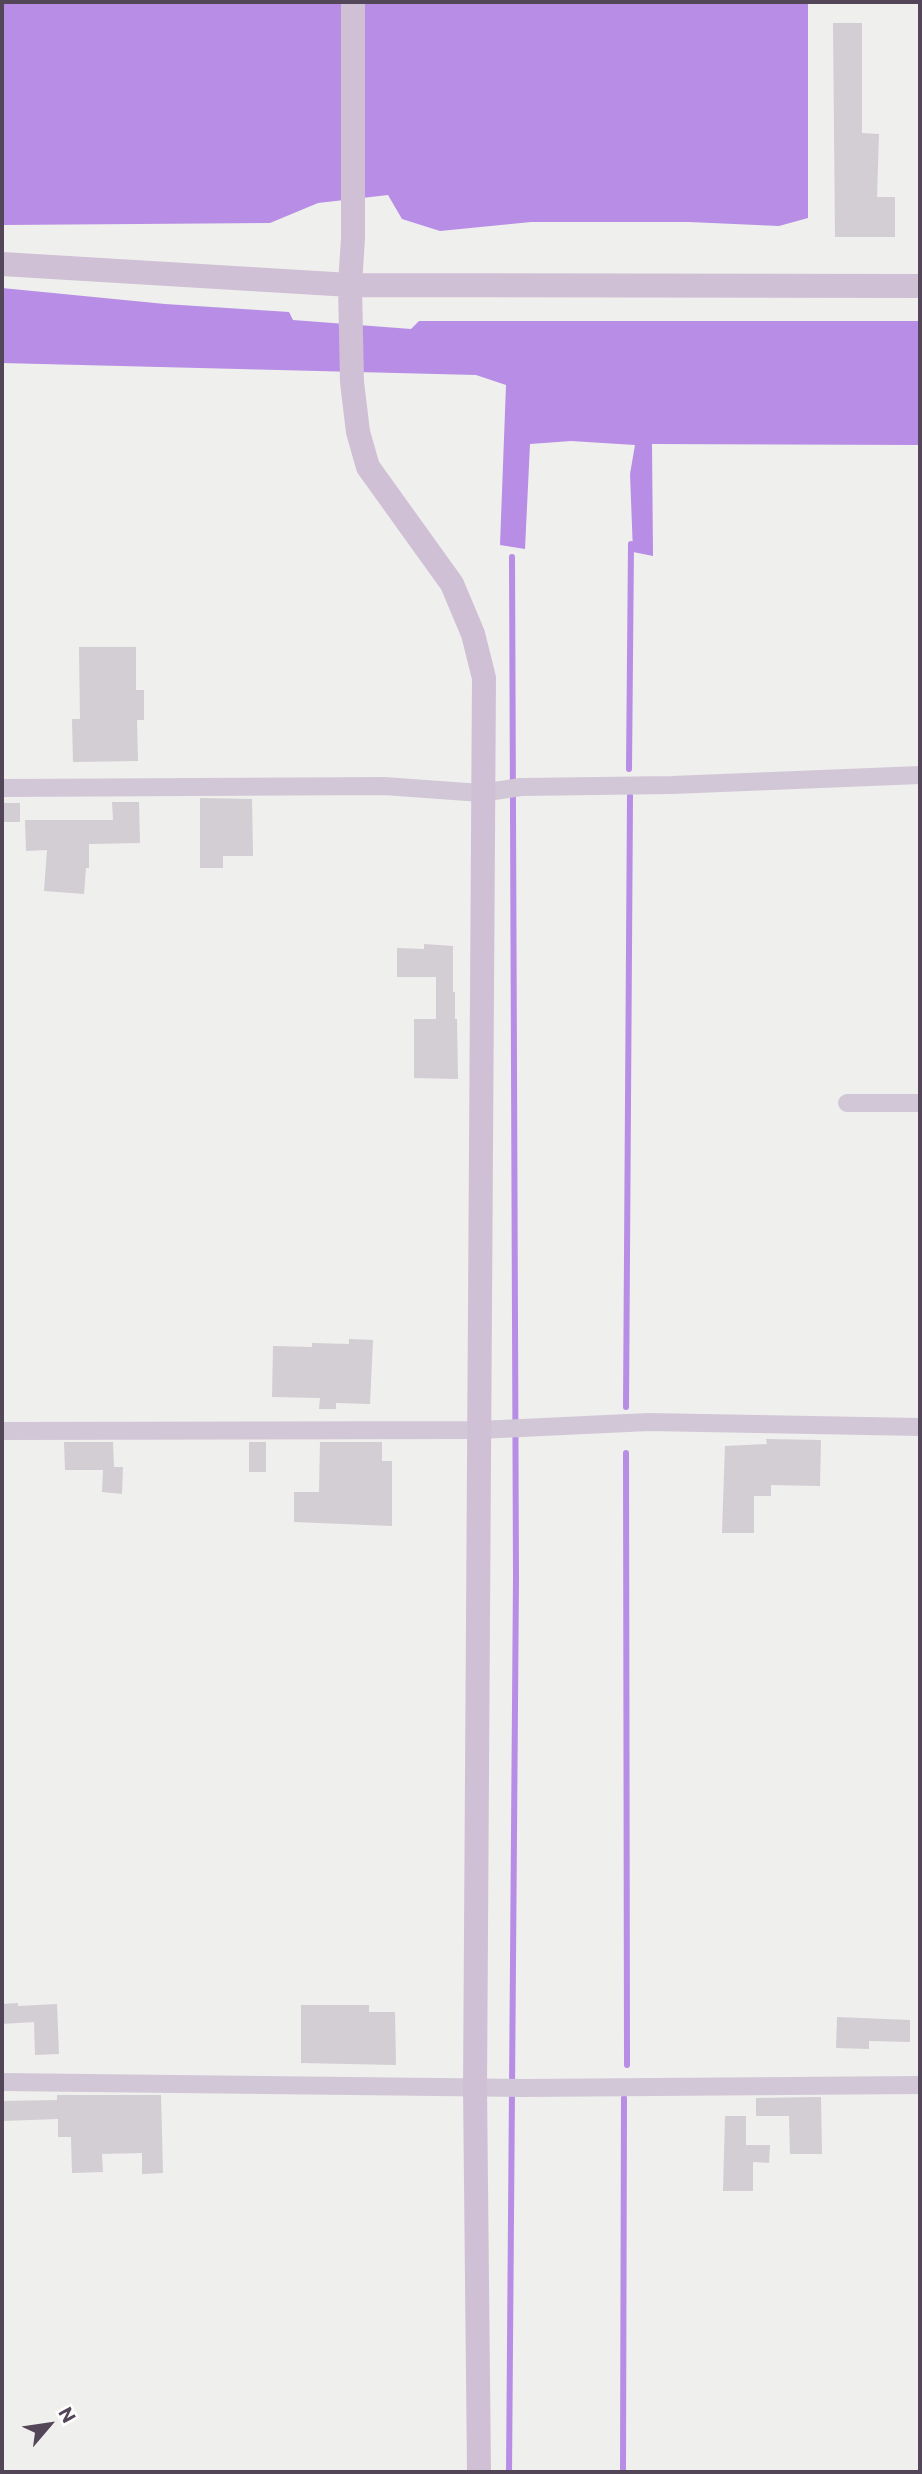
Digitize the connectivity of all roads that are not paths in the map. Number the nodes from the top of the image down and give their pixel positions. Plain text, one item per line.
1 (353, 2) edge
2 (2, 264) edge
3 (350, 285) junction
4 (920, 286) edge
5 (920, 775) edge
6 (2, 788) edge
7 (481, 793) junction
8 (847, 1103) dead end
9 (920, 1103) edge
10 (920, 1427) edge
11 (479, 1430) junction
12 (2, 1431) edge
13 (2, 2082) edge
14 (920, 2085) edge
15 (481, 2087) junction
16 (479, 2472) edge

1 - 3 street
2 - 3 street
3 - 4 street
3 - 7 street
5 - 7 street
6 - 7 street
7 - 11 street
8 - 9 street
10 - 11 street
11 - 12 street
11 - 15 street
13 - 15 street
14 - 15 street
15 - 16 street

